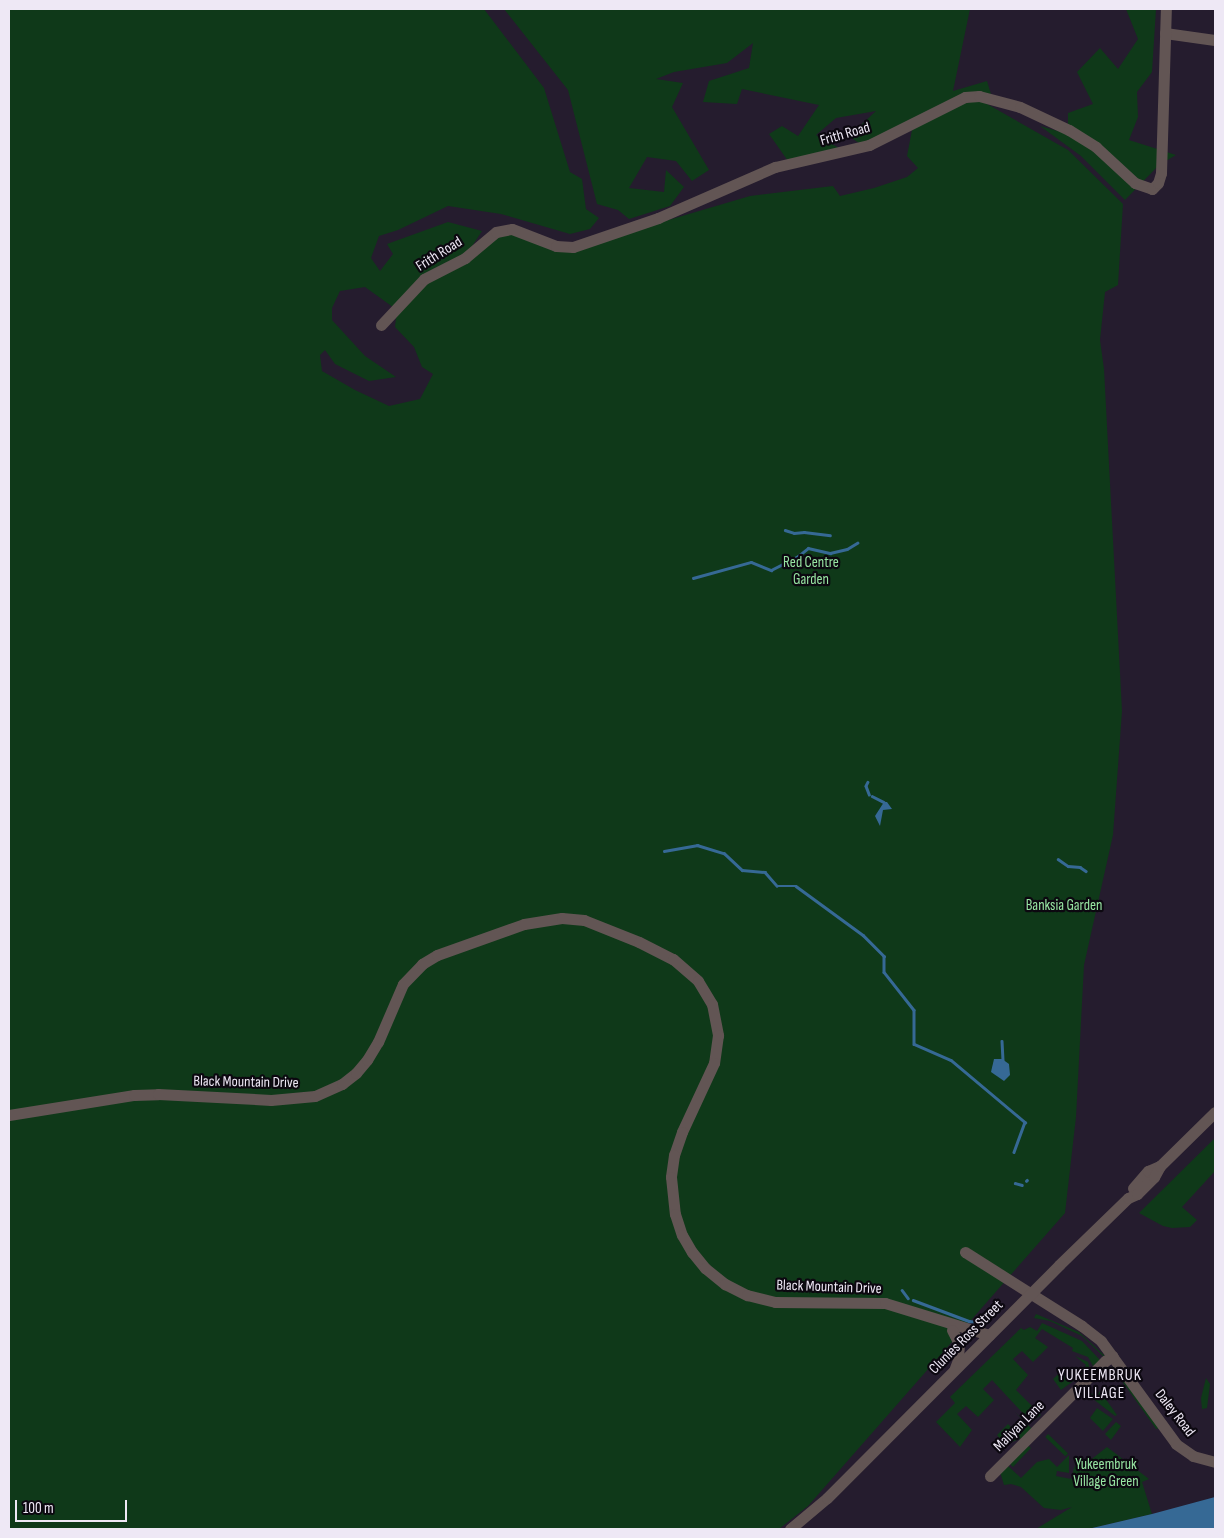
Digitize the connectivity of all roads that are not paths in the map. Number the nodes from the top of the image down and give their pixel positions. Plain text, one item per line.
1 (1166, 9) edge
2 (1165, 33) junction
3 (1215, 40) edge
4 (380, 326) dead end
5 (1215, 1112) edge
6 (9, 1116) edge
7 (965, 1252) dead end
8 (1030, 1294) junction
9 (948, 1326) junction
10 (985, 1339) junction
11 (1113, 1356) junction
12 (954, 1370) junction
13 (1215, 1462) edge
14 (990, 1476) dead end
15 (827, 1498) junction
16 (790, 1529) edge
17 (800, 1529) edge

1 - 2 street, Frith Road
2 - 3 street
2 - 4 street, Frith Road
5 - 8 street, Clunies Ross Street
6 - 9 street, Black Mountain Drive
7 - 8 street, Daley Road
8 - 10 street, Clunies Ross Street
8 - 11 street, Daley Road
9 - 10 street, Black Mountain Drive
9 - 12 street
10 - 12 street, Clunies Ross Street
11 - 13 street, Daley Road
11 - 14 street, Maliyan Lane
12 - 15 street, Clunies Ross Street
15 - 16 street, Clunies Ross Street
15 - 17 street, Clunies Ross Street

